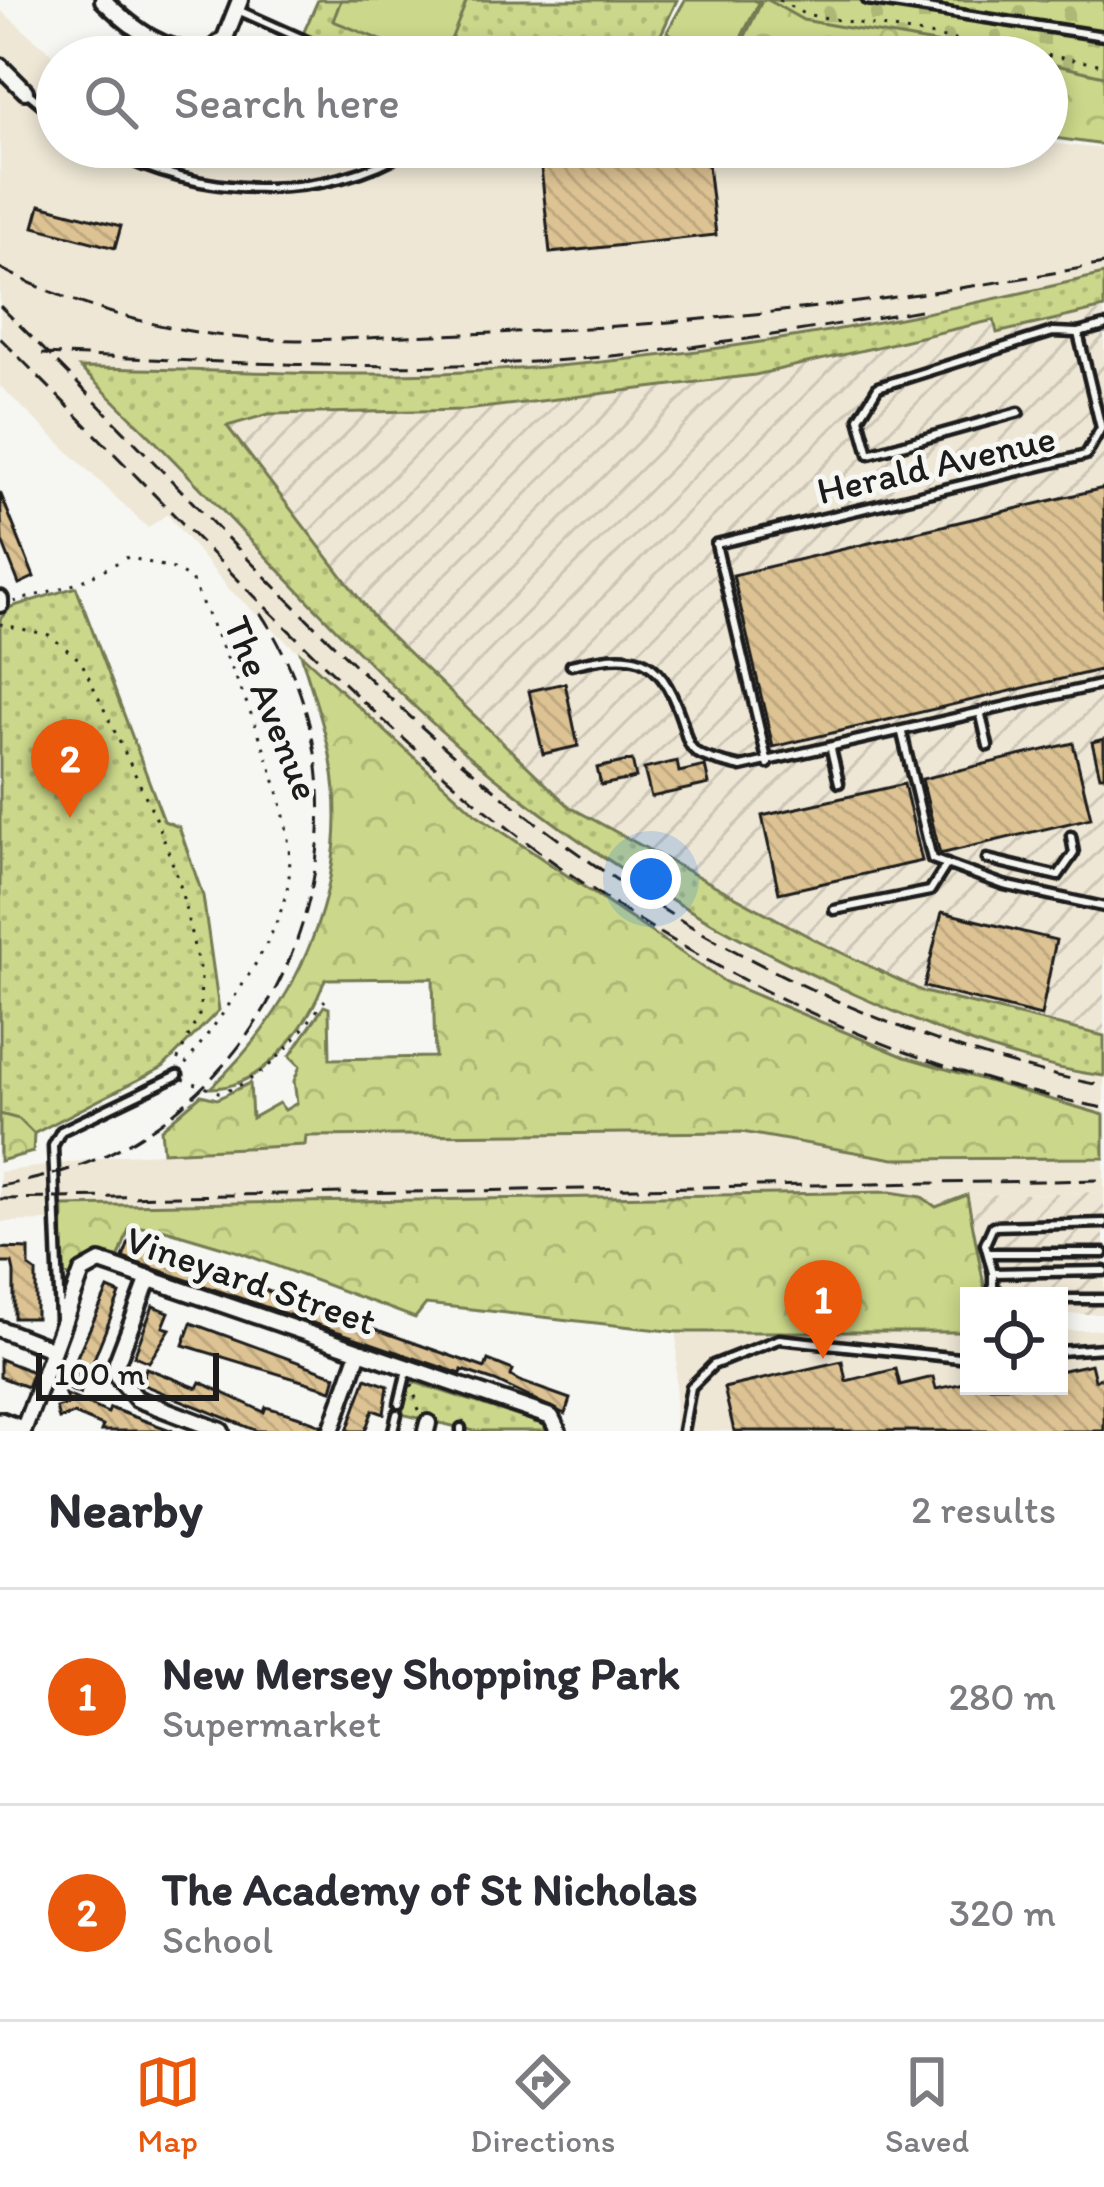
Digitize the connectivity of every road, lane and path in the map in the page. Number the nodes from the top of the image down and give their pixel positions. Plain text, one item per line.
1 (103, 0) edge
2 (779, 0) edge
3 (867, 0) edge
4 (238, 5) edge
5 (149, 36) edge
6 (226, 36) edge
7 (301, 36) edge
8 (933, 36) edge
9 (1104, 36) edge
10 (1068, 59) edge
11 (1104, 65) edge
12 (3, 76) edge
13 (25, 91) joint
14 (36, 100) edge
15 (154, 168) edge
16 (368, 168) edge
17 (1104, 326) edge
18 (1078, 332) junction
19 (1019, 412) dead end
20 (0, 601) edge
21 (0, 623) edge
22 (572, 665) dead end
23 (1104, 684) edge
24 (980, 714) junction
25 (902, 733) junction
26 (988, 746) dead end
27 (831, 749) junction
28 (768, 764) junction
29 (838, 783) dead end
30 (1071, 836) dead end
31 (987, 859) dead end
32 (947, 864) junction
33 (1027, 868) junction
34 (1023, 890) junction
35 (1104, 908) edge
36 (834, 910) dead end
37 (325, 1000) dead end
38 (178, 1076) junction
39 (168, 1081) junction
40 (1104, 1223) edge
41 (989, 1253) junction
42 (1104, 1253) edge
43 (1104, 1271) edge
44 (993, 1273) junction
45 (149, 1278) junction
46 (994, 1287) edge
47 (1068, 1299) edge
48 (1104, 1299) edge
49 (61, 1323) junction
50 (0, 1329) edge
51 (1104, 1348) edge
52 (51, 1349) junction
53 (1068, 1350) edge
54 (359, 1352) junction
55 (960, 1358) edge
56 (407, 1370) junction
57 (399, 1404) dead end
58 (397, 1414) dead end
59 (0, 1424) edge
60 (426, 1425) edge
61 (558, 1428) edge
62 (21, 1431) edge
63 (221, 1431) edge
64 (331, 1431) edge
65 (394, 1431) edge
66 (683, 1431) edge

1 - 5 street
2 - 8 path
3 - 9 lane
4 - 6 street
4 - 7 lane
10 - 11 path
12 - 13 street
13 - 14 lane
15 - 16 lane
17 - 18 lane
18 - 19 lane
18 - 28 lane, Herald Avenue
20 - 38 path, The Avenue
21 - 39 path
22 - 28 lane
23 - 24 lane
24 - 25 lane
24 - 26 lane
25 - 27 lane
25 - 32 lane
27 - 28 lane
27 - 29 lane
30 - 33 lane
31 - 33 lane
32 - 34 lane
32 - 36 lane
33 - 34 lane
34 - 35 lane
37 - 38 path
38 - 39 lane
39 - 49 lane
40 - 41 lane
41 - 42 lane
41 - 44 lane
43 - 44 lane
44 - 46 lane
45 - 49 street, Vineyard Street
45 - 54 street, Vineyard Street
45 - 63 street
47 - 48 lane
49 - 52 street, Vineyard Street
50 - 52 street
51 - 53 lane
52 - 62 street, Vineyard Street
54 - 56 street, Vineyard Street
54 - 64 street
55 - 66 lane
56 - 57 lane
56 - 60 path
56 - 61 street, Vineyard Street
58 - 65 lane
59 - 62 highway

